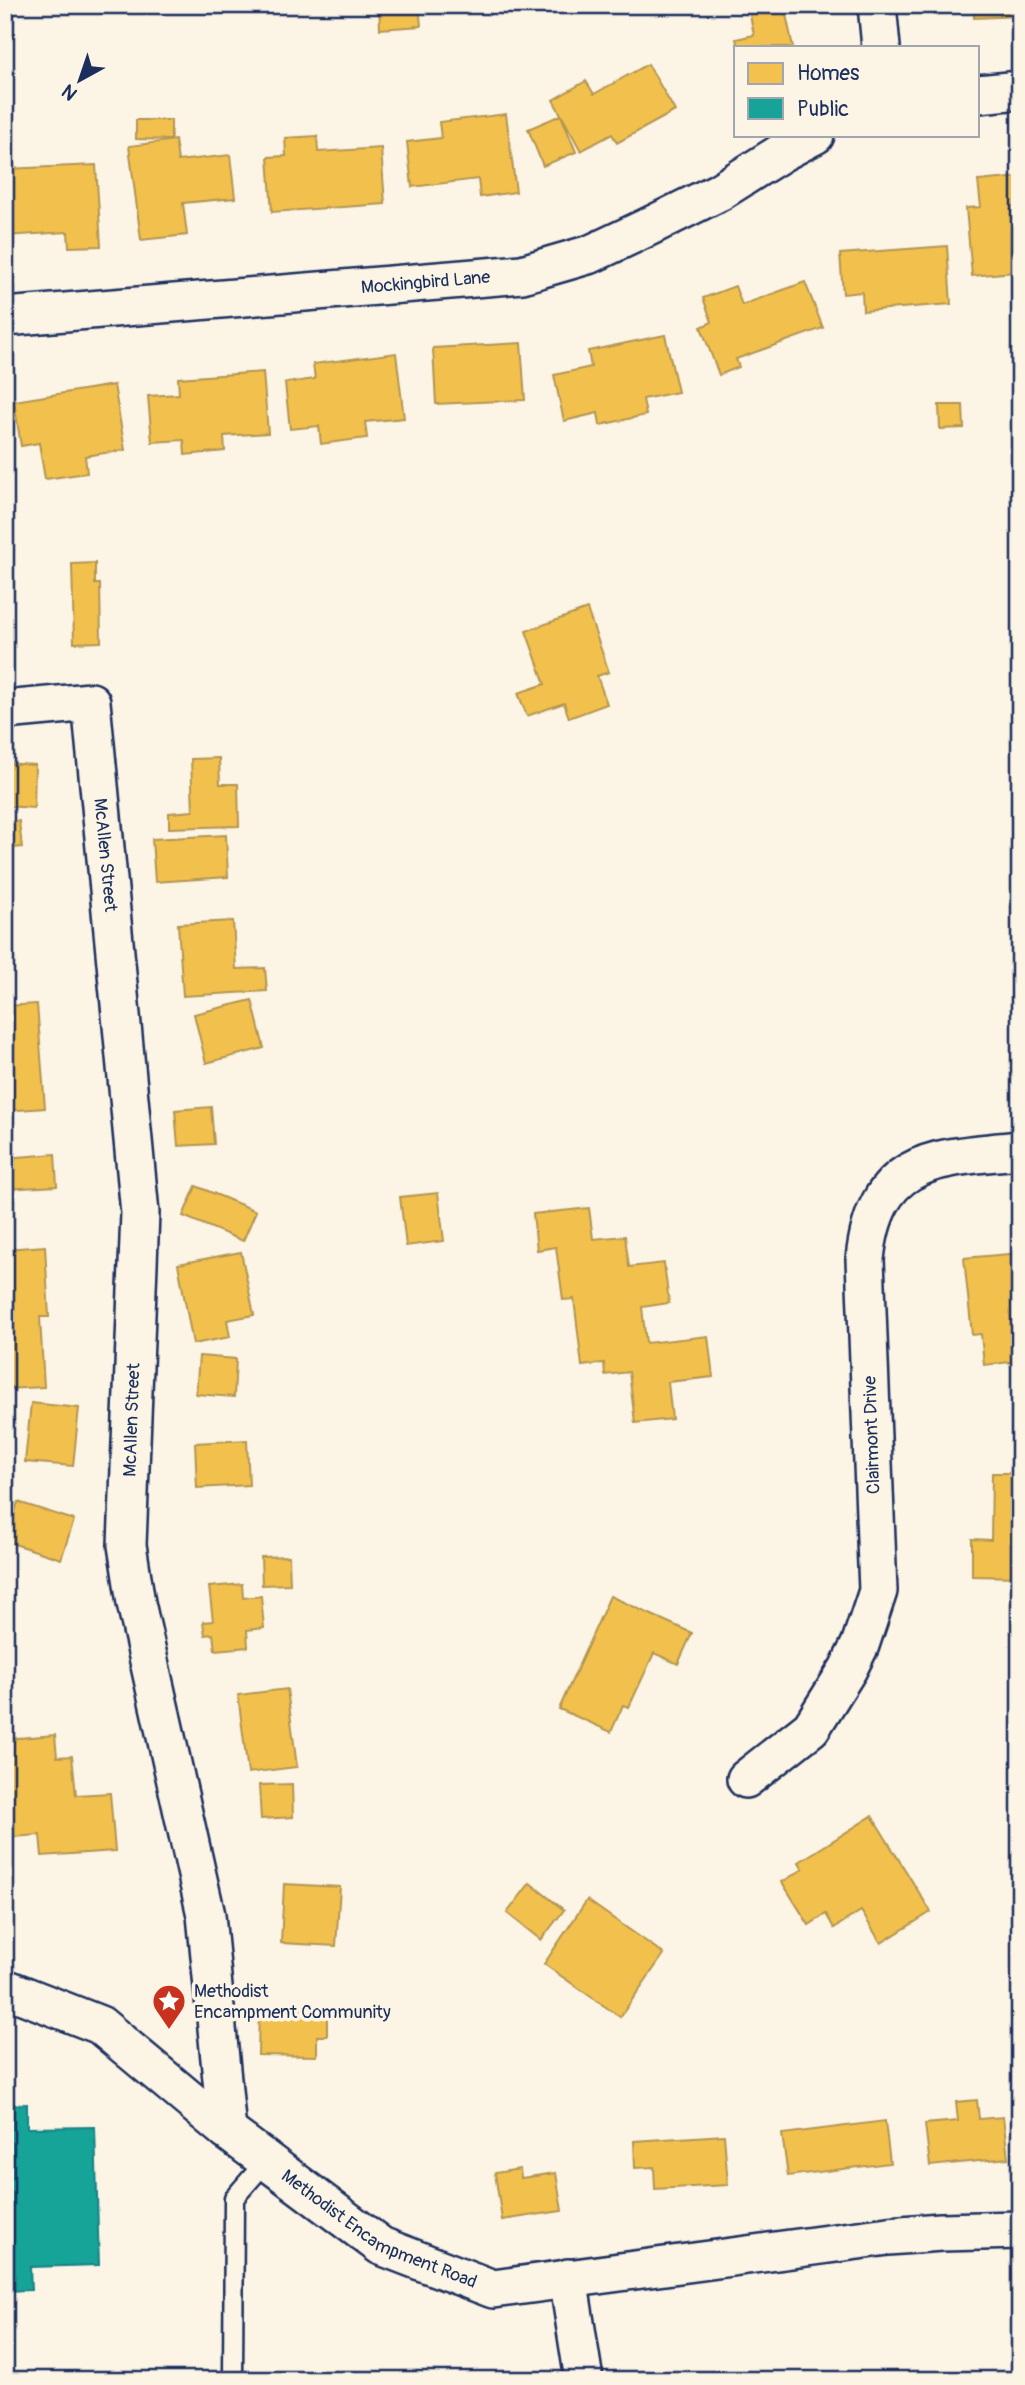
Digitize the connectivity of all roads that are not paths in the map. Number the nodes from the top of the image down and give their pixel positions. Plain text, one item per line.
1 (877, 5) edge
2 (881, 46) edge
3 (1020, 90) edge
4 (979, 94) edge
5 (813, 136) edge
6 (5, 317) edge
7 (5, 710) edge
8 (1020, 1150) edge
9 (746, 1779) dead end
10 (5, 1988) edge
11 (227, 2130) junction
12 (267, 2160) junction
13 (1020, 2230) edge
14 (568, 2278) junction
15 (233, 2380) edge
16 (584, 2380) edge

1 - 2 street
3 - 4 street
5 - 6 street, Mockingbird Lane
7 - 11 street, McAllen Street
8 - 9 street, Clairmont Drive
10 - 11 street, Methodist Encampment Road
11 - 12 street, Methodist Encampment Road
12 - 14 street, Methodist Encampment Road
12 - 15 lane
13 - 14 street, Methodist Encampment Road
14 - 16 street

